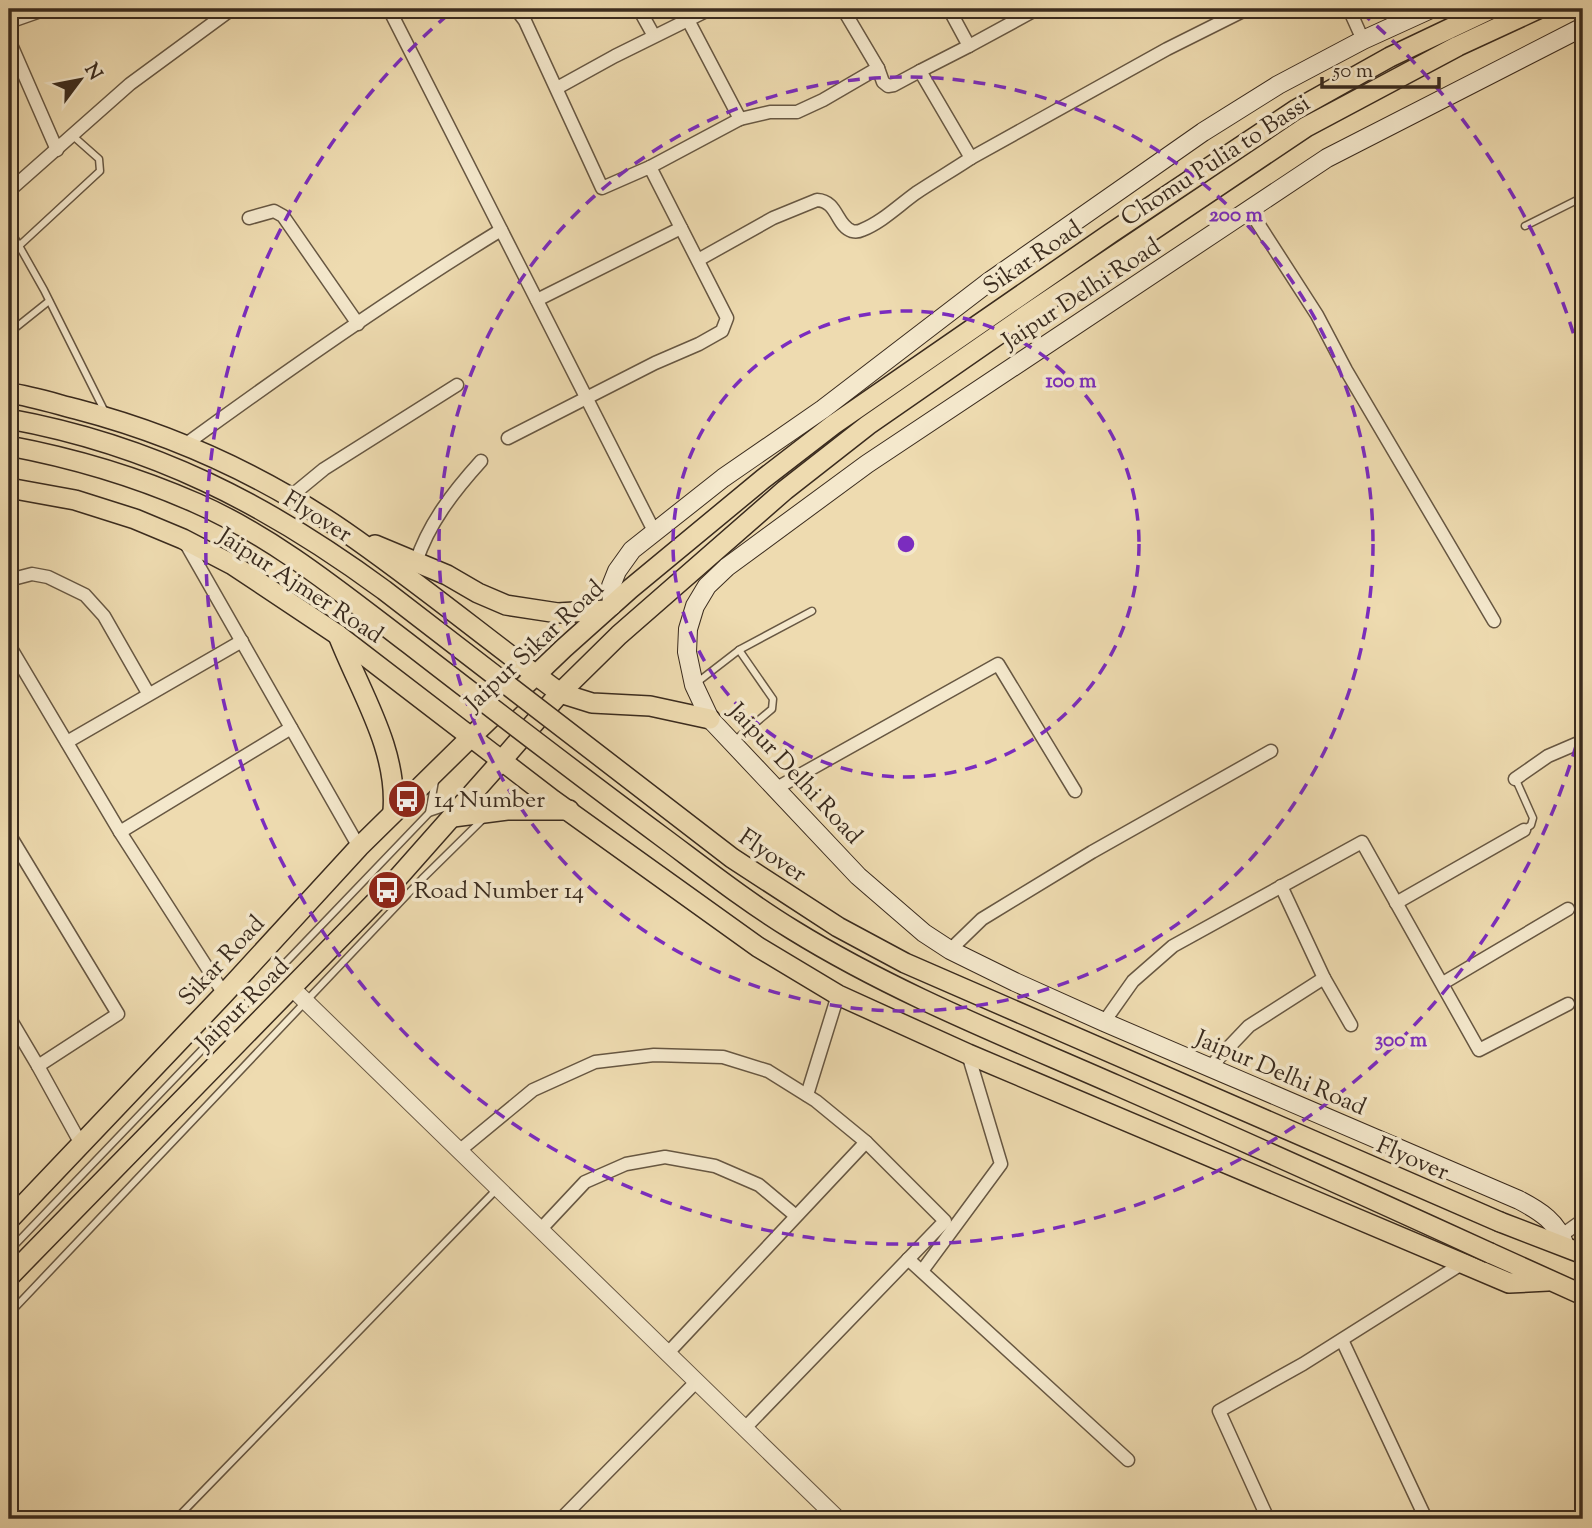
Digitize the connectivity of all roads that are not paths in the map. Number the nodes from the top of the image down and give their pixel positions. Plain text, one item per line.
1 (46, 9) edge
2 (232, 9) edge
3 (389, 9) edge
4 (516, 9) edge
5 (639, 9) edge
6 (710, 9) edge
7 (843, 9) edge
8 (949, 9) edge
9 (1037, 9) edge
10 (1247, 9) edge
11 (1349, 9) edge
12 (1431, 9) edge
13 (1491, 9) edge
14 (1538, 9) edge
15 (688, 19) junction
16 (9, 22) edge
17 (1583, 27) edge
18 (654, 36) junction
19 (9, 40) edge
20 (1363, 40) junction
21 (969, 46) junction
22 (878, 68) junction
23 (920, 71) junction
24 (557, 89) junction
25 (740, 119) junction
26 (73, 136) junction
27 (57, 150) junction
28 (971, 158) junction
29 (650, 167) junction
30 (9, 191) edge
31 (1583, 197) edge
32 (1250, 211) junction
33 (249, 218) dead end
34 (1525, 226) dead end
35 (9, 228) edge
36 (681, 228) junction
37 (501, 230) junction
38 (20, 245) junction
39 (698, 260) junction
40 (537, 300) junction
41 (49, 301) junction
42 (358, 324) junction
43 (9, 333) edge
44 (457, 385) dead end
45 (9, 393) edge
46 (587, 399) junction
47 (108, 418) junction
48 (9, 419) edge
49 (508, 438) dead end
50 (186, 444) junction
51 (9, 446) edge
52 (481, 461) dead end
53 (9, 488) edge
54 (290, 496) junction
55 (654, 531) junction
56 (345, 532) junction
57 (183, 539) junction
58 (416, 562) junction
59 (9, 580) edge
60 (630, 589) joint
61 (609, 608) junction
62 (812, 611) dead end
63 (1494, 621) dead end
64 (338, 635) junction
65 (242, 640) junction
66 (9, 645) edge
67 (739, 650) junction
68 (536, 675) junction
69 (694, 684) junction
70 (148, 693) junction
71 (560, 693) junction
72 (710, 719) junction
73 (291, 728) junction
74 (472, 736) junction
75 (67, 741) junction
76 (1583, 741) edge
77 (732, 744) junction
78 (1271, 751) dead end
79 (503, 759) junction
80 (437, 770) junction
81 (1515, 779) joint
82 (775, 789) junction
83 (1075, 791) dead end
84 (468, 800) junction
85 (569, 810) junction
86 (393, 811) junction
87 (429, 813) junction
88 (489, 813) junction
89 (453, 817) junction
90 (1524, 830) joint
91 (120, 832) junction
92 (9, 834) edge
93 (359, 847) junction
94 (1281, 886) junction
95 (1396, 903) junction
96 (1568, 909) dead end
97 (950, 950) junction
98 (1324, 978) junction
99 (1443, 983) junction
100 (224, 994) junction
101 (299, 995) junction
102 (838, 995) junction
103 (1569, 1004) dead end
104 (9, 1017) edge
105 (1104, 1022) junction
106 (1351, 1026) dead end
107 (968, 1054) junction
108 (38, 1066) junction
109 (1209, 1068) junction
110 (807, 1095) junction
111 (866, 1142) junction
112 (81, 1144) junction
113 (459, 1151) junction
114 (497, 1188) junction
115 (796, 1216) junction
116 (9, 1220) edge
117 (1582, 1222) edge
118 (540, 1230) junction
119 (1570, 1245) edge
120 (9, 1251) edge
121 (908, 1259) junction
122 (1463, 1263) junction
123 (922, 1271) junction
124 (9, 1278) edge
125 (1548, 1281) junction
126 (1583, 1295) edge
127 (9, 1314) edge
128 (1342, 1340) junction
129 (667, 1354) junction
130 (695, 1382) junction
131 (744, 1429) junction
132 (1128, 1460) dead end
133 (176, 1519) edge
134 (561, 1519) edge
135 (838, 1519) edge
136 (1268, 1519) edge
137 (1426, 1519) edge

1 - 16 street
2 - 26 street
3 - 37 street
4 - 24 street
5 - 18 street
6 - 15 street
7 - 22 street
8 - 21 street
9 - 21 street
10 - 28 street
11 - 20 street
12 - 20 main road
13 - 60 main road, Sikar Road
14 - 71 main road, Chomu Pulia to Bassi
15 - 18 street
15 - 25 street
17 - 32 main road, Jaipur Delhi Road
18 - 24 street
19 - 27 street
20 - 55 main road
21 - 23 street
22 - 23 street
22 - 25 street
23 - 28 street
24 - 29 street
25 - 29 street
26 - 27 street
26 - 38 lane
27 - 30 street
28 - 39 street
29 - 36 street
31 - 34 lane
32 - 63 street
32 - 69 main road, Jaipur Delhi Road
33 - 42 street
35 - 38 lane
36 - 39 street
36 - 40 street
37 - 40 street
37 - 42 street
38 - 41 lane
39 - 46 street
40 - 46 street
41 - 43 lane
41 - 47 lane
42 - 50 street
44 - 54 street
45 - 47 main road
46 - 49 street
46 - 55 street
47 - 50 main road
48 - 119 main road, Flyover, bridge
50 - 54 main road
51 - 125 main road, Flyover, bridge
52 - 58 street
53 - 57 main road, Jaipur Ajmer Road
54 - 56 main road
55 - 61 main road
56 - 58 main road
56 - 68 main road
57 - 64 main road, Jaipur Ajmer Road
57 - 65 street
58 - 61 main road
59 - 70 street
60 - 61 main road, Jaipur Sikar Road
61 - 68 main road, Jaipur Sikar Road
62 - 67 lane
64 - 74 main road, Jaipur Ajmer Road
64 - 86 main road
65 - 70 street
65 - 73 street
66 - 75 street
67 - 69 lane
67 - 77 lane
68 - 71 main road
68 - 74 main road, Jaipur Sikar Road
69 - 72 main road, Jaipur Delhi Road
70 - 75 street
71 - 72 main road
71 - 79 main road, Jaipur Road
72 - 77 main road, Jaipur Delhi Road
73 - 91 street
73 - 93 street
74 - 79 main road, Jaipur Ajmer Road
74 - 80 main road, Sikar Road
75 - 91 street
76 - 81 street
77 - 82 main road, Jaipur Delhi Road
78 - 97 street
79 - 84 main road, Jaipur Road
79 - 85 main road, Jaipur Ajmer Road
80 - 86 main road, Sikar Road
80 - 87 lane
81 - 90 lane
82 - 83 street
82 - 97 main road, Jaipur Delhi Road
84 - 87 lane
84 - 89 main road, Jaipur Road
85 - 88 main road
85 - 102 main road, Jaipur Ajmer Road
86 - 93 main road, Sikar Road
87 - 120 lane
88 - 89 main road
88 - 101 lane
89 - 101 main road, Jaipur Road
90 - 95 street
91 - 100 street
92 - 108 street
93 - 100 main road, Sikar Road
94 - 95 street
94 - 98 street
94 - 105 street
95 - 99 street
96 - 99 street
97 - 105 main road, Jaipur Delhi Road
98 - 106 street
98 - 109 street
99 - 103 street
100 - 112 main road, Sikar Road
101 - 113 street
101 - 124 main road, Jaipur Road
101 - 127 lane
102 - 107 main road, Jaipur Ajmer Road
102 - 110 street
104 - 108 street
105 - 109 main road, Jaipur Delhi Road
107 - 122 main road, Jaipur Ajmer Road
107 - 123 street
108 - 112 street
109 - 119 main road, Jaipur Delhi Road
110 - 111 street
110 - 113 street
111 - 115 street
111 - 121 street
112 - 116 main road, Sikar Road
113 - 114 street
114 - 118 street
114 - 133 lane
115 - 118 street
115 - 129 street
117 - 119 street
118 - 129 street
121 - 123 street
121 - 131 street
122 - 125 main road, Jaipur Ajmer Road
122 - 128 street
123 - 132 street
125 - 126 main road
128 - 136 street
128 - 137 street
129 - 130 street
130 - 131 street
130 - 134 street
131 - 135 street

